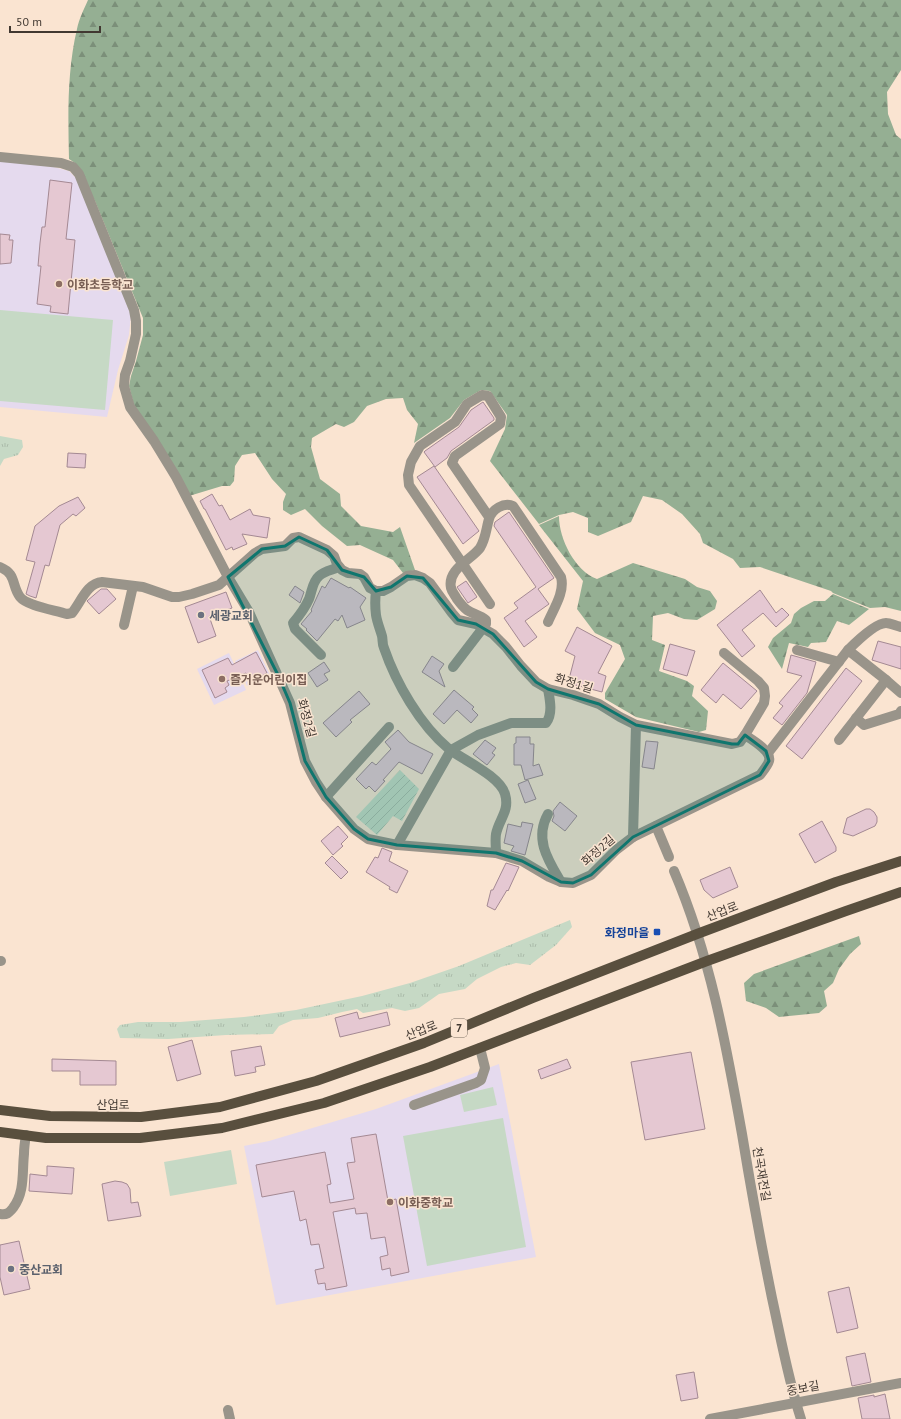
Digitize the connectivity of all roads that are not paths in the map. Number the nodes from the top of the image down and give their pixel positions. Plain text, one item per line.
1 (0, 157) edge
2 (489, 518) junction
3 (462, 563) junction
4 (0, 567) edge
5 (339, 567) junction
6 (228, 577) junction
7 (133, 586) junction
8 (376, 591) junction
9 (490, 604) dead end
10 (548, 622) dead end
11 (124, 625) dead end
12 (484, 627) junction
13 (901, 627) edge
14 (797, 650) dead end
15 (848, 650) junction
16 (724, 653) dead end
17 (321, 655) dead end
18 (839, 662) junction
19 (453, 667) dead end
20 (886, 680) junction
21 (548, 689) junction
22 (901, 693) edge
23 (901, 711) edge
24 (856, 718) junction
25 (636, 725) junction
26 (389, 727) dead end
27 (745, 735) junction
28 (839, 740) dead end
29 (451, 750) junction
30 (768, 753) junction
31 (326, 797) junction
32 (548, 814) dead end
33 (656, 826) junction
34 (633, 838) junction
35 (397, 845) junction
36 (496, 853) junction
37 (669, 857) dead end
38 (901, 861) edge
39 (674, 871) dead end
40 (561, 882) junction
41 (901, 892) edge
42 (697, 934) junction
43 (707, 961) junction
44 (480, 1048) junction
45 (414, 1105) dead end
46 (0, 1110) edge
47 (0, 1132) edge
48 (26, 1135) junction
49 (0, 1214) edge
50 (901, 1383) edge
51 (796, 1403) junction
52 (710, 1419) edge
53 (801, 1419) edge

1 - 6 street, 화정2길
2 - 3 street
2 - 3 street
2 - 10 street
3 - 9 street
3 - 12 street
4 - 7 street
5 - 6 street
5 - 8 street
5 - 17 street
6 - 7 street
6 - 31 street, 화정2길
7 - 11 street
8 - 12 street, 화정1길
8 - 29 street
12 - 19 street
12 - 21 street, 화정1길
13 - 15 street
14 - 18 street
15 - 18 street
15 - 20 street
16 - 27 street
18 - 30 street
20 - 22 street
20 - 24 street
21 - 25 street, 화정1길
21 - 29 street
23 - 24 street
24 - 28 street
25 - 27 street, 화정1길
25 - 34 street
26 - 31 street
27 - 30 street
29 - 35 street
29 - 36 street
30 - 33 street
31 - 35 street, 화정2길
32 - 40 street
33 - 34 street
33 - 37 street
34 - 40 street, 화정2길
35 - 36 street, 화정2길
36 - 40 street, 화정2길
38 - 42 main road, 산업로 / 7
39 - 42 street, 천곡재전길
41 - 43 main road, 7
42 - 43 street, 천곡재전길
42 - 46 main road, 산업로 / 7
43 - 44 main road, 7
43 - 51 street, 천곡재전길
44 - 45 street
44 - 48 main road, 7
47 - 48 main road, 7
48 - 49 street
50 - 51 street, 중보길
51 - 52 street, 중보길
51 - 53 street, 천곡재전길

